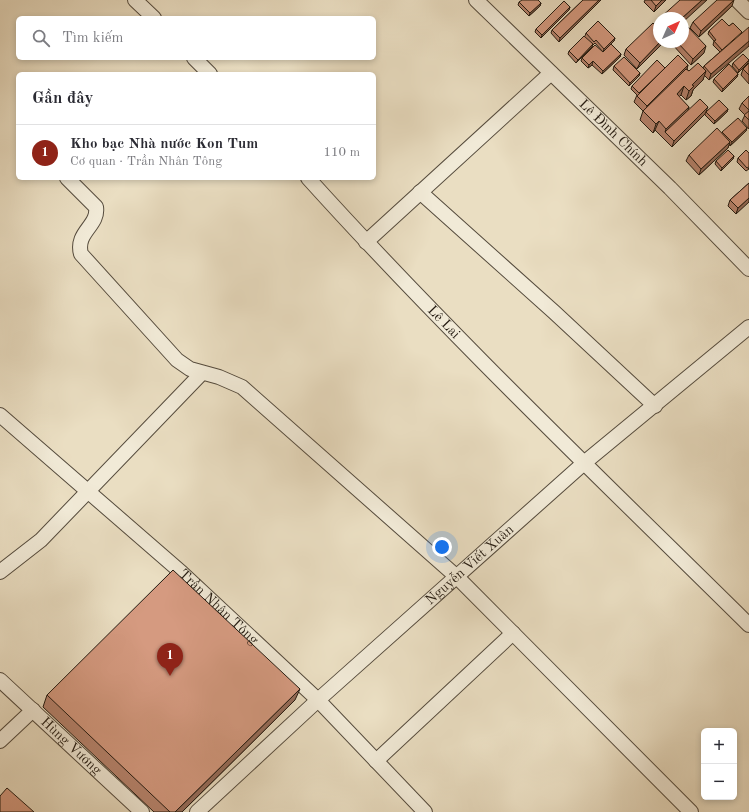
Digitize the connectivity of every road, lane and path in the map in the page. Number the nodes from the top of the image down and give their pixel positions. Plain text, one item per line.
1 (135, 0) edge
2 (476, 0) edge
3 (737, 0) edge
4 (749, 12) edge
5 (152, 16) edge
6 (196, 60) edge
7 (208, 72) edge
8 (551, 73) junction
9 (69, 180) edge
10 (310, 180) edge
11 (420, 192) junction
12 (366, 242) junction
13 (749, 268) edge
14 (749, 327) edge
15 (201, 374) junction
16 (655, 406) junction
17 (0, 415) edge
18 (584, 463) junction
19 (89, 490) junction
20 (0, 572) edge
21 (457, 576) junction
22 (749, 625) edge
23 (513, 633) junction
24 (0, 680) edge
25 (318, 700) junction
26 (33, 710) junction
27 (0, 741) edge
28 (376, 761) junction
29 (142, 812) edge
30 (197, 812) edge
31 (425, 812) edge
32 (691, 812) edge

1 - 5 street
2 - 8 street, Lê Đình Chính
3 - 4 street
6 - 7 street
8 - 11 street
8 - 13 street, Lê Đình Chính
9 - 15 street
10 - 12 street, Lê Lai
11 - 12 street
11 - 16 street
12 - 18 street, Lê Lai
14 - 16 street, Nguyễn Viết Xuân
15 - 19 street
15 - 21 street
16 - 18 street, Nguyễn Viết Xuân
17 - 19 street, Trần Nhân Tông
18 - 21 street, Nguyễn Viết Xuân
18 - 22 street, Lê Lai
19 - 20 street
19 - 25 street, Trần Nhân Tông
21 - 23 street
21 - 25 street, Nguyễn Viết Xuân
23 - 28 street
23 - 32 street
24 - 26 street, Hùng Vương
25 - 28 street, Trần Nhân Tông
25 - 30 street, Nguyễn Viết Xuân
26 - 27 street
26 - 29 street, Hùng Vương
28 - 31 street, Trần Nhân Tông

